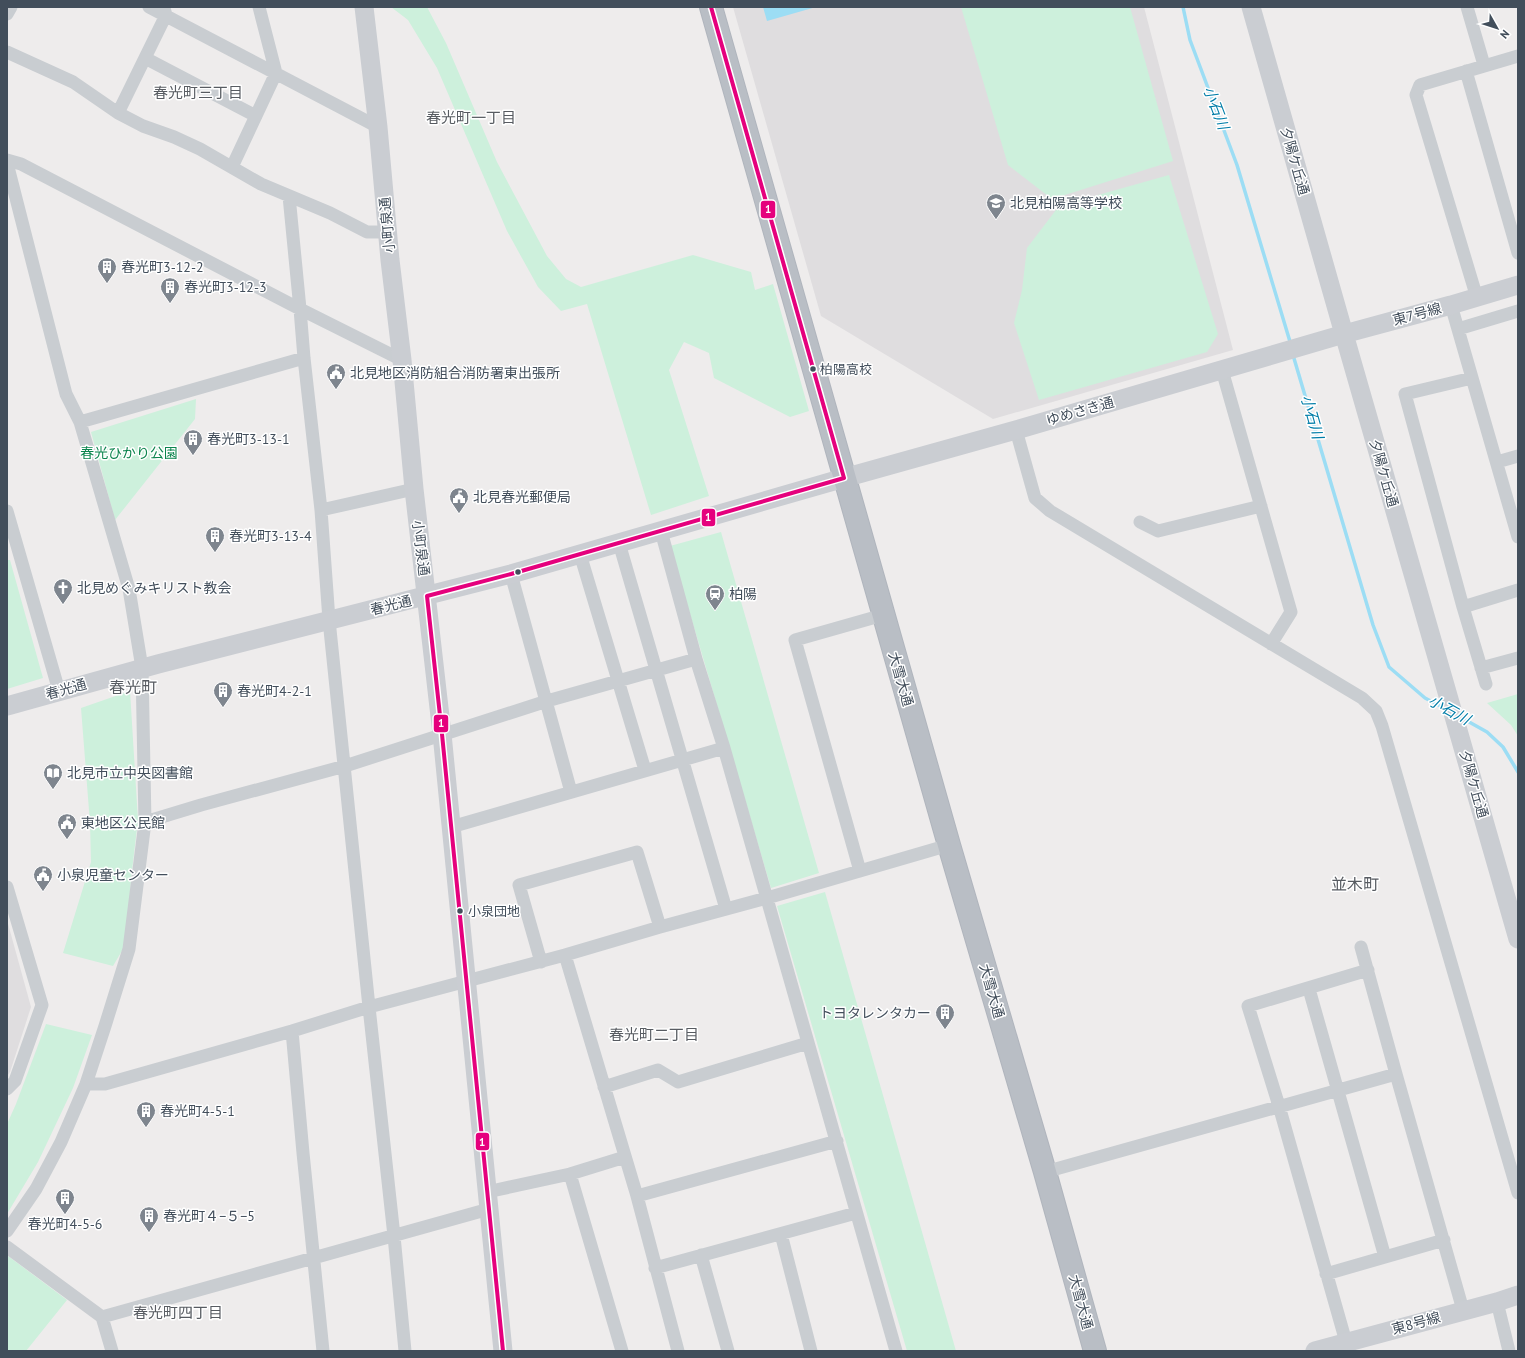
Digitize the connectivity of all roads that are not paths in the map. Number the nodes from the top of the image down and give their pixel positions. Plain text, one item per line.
1 (11, 7) edge
2 (149, 7) edge
3 (258, 7) edge
4 (364, 7) edge
5 (711, 7) edge
6 (1251, 7) edge
7 (1467, 7) edge
8 (165, 11) edge
9 (7, 14) edge
10 (7, 52) edge
11 (1518, 56) edge
12 (145, 58) junction
13 (1484, 65) junction
14 (1466, 71) junction
15 (276, 73) junction
16 (118, 113) junction
17 (256, 116) junction
18 (378, 127) junction
19 (7, 162) edge
20 (232, 167) junction
21 (289, 196) junction
22 (388, 232) junction
23 (1518, 253) edge
24 (1518, 285) edge
25 (1477, 298) junction
26 (1451, 305) junction
27 (300, 309) junction
28 (1518, 311) edge
29 (1458, 329) junction
30 (1344, 334) junction
31 (1316, 342) joint
32 (304, 358) junction
33 (402, 360) junction
34 (1222, 370) junction
35 (1472, 378) junction
36 (80, 422) junction
37 (1016, 430) junction
38 (1518, 456) edge
39 (1497, 462) junction
40 (844, 478) junction
41 (414, 489) junction
42 (1261, 506) junction
43 (321, 510) junction
44 (7, 511) edge
45 (1140, 522) dead end
46 (1517, 528) edge
47 (661, 531) junction
48 (619, 543) junction
49 (580, 554) junction
50 (511, 574) junction
51 (1518, 590) edge
52 (427, 596) junction
53 (1463, 607) junction
54 (883, 615) junction
55 (329, 620) junction
56 (1271, 644) junction
57 (1518, 658) edge
58 (696, 659) junction
59 (142, 668) junction
60 (1481, 668) junction
61 (655, 670) junction
62 (618, 681) junction
63 (1486, 684) dead end
64 (59, 691) junction
65 (547, 701) junction
66 (7, 706) edge
67 (442, 734) junction
68 (724, 748) junction
69 (682, 760) junction
70 (345, 766) junction
71 (645, 770) junction
72 (571, 792) junction
73 (146, 822) junction
74 (451, 827) junction
75 (949, 845) junction
76 (860, 871) junction
77 (7, 887) edge
78 (767, 898) junction
79 (726, 909) junction
80 (660, 927) junction
81 (1518, 939) edge
82 (1361, 947) dead end
83 (565, 955) junction
84 (541, 962) junction
85 (1368, 970) junction
86 (466, 982) junction
87 (1309, 989) junction
88 (369, 1007) junction
89 (292, 1031) junction
90 (808, 1043) junction
91 (1396, 1074) junction
92 (86, 1084) junction
93 (604, 1087) junction
94 (7, 1089) edge
95 (1338, 1090) junction
96 (1279, 1106) junction
97 (837, 1141) junction
98 (625, 1157) junction
99 (1045, 1172) junction
100 (570, 1174) junction
101 (1518, 1194) edge
102 (637, 1196) junction
103 (488, 1201) junction
104 (856, 1213) junction
105 (7, 1231) edge
106 (781, 1234) junction
107 (394, 1236) junction
108 (1444, 1240) junction
109 (7, 1247) edge
110 (701, 1255) junction
111 (1385, 1257) junction
112 (313, 1258) junction
113 (655, 1268) junction
114 (1326, 1274) junction
115 (1518, 1295) edge
116 (1497, 1302) junction
117 (1463, 1310) junction
118 (102, 1317) junction
119 (1346, 1342) junction
120 (112, 1351) edge
121 (323, 1351) edge
122 (405, 1351) edge
123 (503, 1351) edge
124 (622, 1351) edge
125 (678, 1351) edge
126 (728, 1351) edge
127 (811, 1351) edge
128 (896, 1351) edge
129 (1095, 1351) edge
130 (1315, 1351) edge
131 (1509, 1351) edge

1 - 9 street
2 - 8 street
3 - 15 street
4 - 18 street, 小町泉通
5 - 40 highway, 大雪大通
6 - 30 street, 夕陽ケ丘通
7 - 13 street
8 - 12 street
8 - 15 street
10 - 16 street
11 - 13 street
12 - 16 street
12 - 17 street
13 - 14 street
14 - 23 street
14 - 25 street
15 - 17 street
15 - 18 street
16 - 20 street
17 - 20 street
18 - 22 street, 小町泉通
19 - 27 street
19 - 36 street
20 - 21 street
21 - 22 street
21 - 27 street
22 - 33 street, 小町泉通
24 - 25 street, 東7号線
25 - 26 street, 東7号線
26 - 29 street
26 - 30 street, 東7号線
27 - 32 street
27 - 33 street
28 - 29 street
29 - 35 street
30 - 31 street, 東7号線
30 - 81 street, 夕陽ケ丘通
31 - 34 street, ゆめさき通
32 - 36 street
32 - 43 street
33 - 41 street, 小町泉通
34 - 37 street, ゆめさき通
34 - 42 street
35 - 39 street
35 - 53 street
36 - 59 street
37 - 40 street, ゆめさき通
37 - 56 street
38 - 39 street
39 - 46 street
40 - 47 street, 春光通
40 - 54 highway, 大雪大通
41 - 43 street
41 - 52 street, 小町泉通
42 - 45 street
42 - 56 street
43 - 55 street
44 - 64 street
47 - 48 street, 春光通
47 - 58 street
48 - 49 street, 春光通
48 - 61 street
49 - 50 street, 春光通
49 - 62 street
50 - 52 street, 春光通
50 - 65 street
51 - 53 street
52 - 55 street, 春光通
52 - 67 street, 小町泉通
53 - 60 street
54 - 75 highway, 大雪大通
54 - 76 street
55 - 59 street, 春光通
55 - 70 street
56 - 101 street
57 - 60 street
58 - 61 street
58 - 68 street
59 - 64 street, 春光通
59 - 73 street
60 - 63 street
61 - 62 street
61 - 69 street
62 - 65 street
62 - 71 street
64 - 66 street, 春光通
65 - 67 street
65 - 72 street
67 - 70 street
67 - 74 street, 小町泉通
68 - 69 street
68 - 78 street
69 - 71 street
69 - 79 street
70 - 73 street
70 - 88 street
71 - 72 street
72 - 74 street
73 - 92 street
74 - 86 street, 小町泉通
75 - 76 street
75 - 99 highway, 大雪大通
76 - 78 street
77 - 94 street
78 - 79 street
78 - 90 street
79 - 80 street
80 - 83 street
80 - 84 street
82 - 85 street
83 - 84 street
83 - 93 street
84 - 86 street
85 - 87 street
85 - 91 street
86 - 88 street
86 - 103 street, 小町泉通
87 - 95 street
87 - 96 street
88 - 89 street
88 - 107 street
89 - 92 street
89 - 112 street
90 - 93 street
90 - 97 street
91 - 95 street
91 - 108 street
92 - 105 street
93 - 98 street
95 - 96 street
95 - 111 street
96 - 99 street
96 - 114 street
97 - 102 street
97 - 104 street
98 - 100 street
98 - 102 street
99 - 129 highway, 大雪大通
100 - 103 street
100 - 124 street
102 - 113 street
103 - 107 street
103 - 123 street, 小町泉通
104 - 106 street
104 - 128 street
106 - 110 street
106 - 127 street
107 - 112 street
107 - 122 street
108 - 111 street
108 - 117 street
109 - 118 street
110 - 113 street
110 - 126 street
111 - 114 street
112 - 118 street
112 - 121 street
113 - 125 street
114 - 119 street
115 - 116 street, 東8号線
116 - 117 street, 東8号線
116 - 131 street
117 - 119 street, 東8号線
118 - 120 street
119 - 130 street, 東8号線

